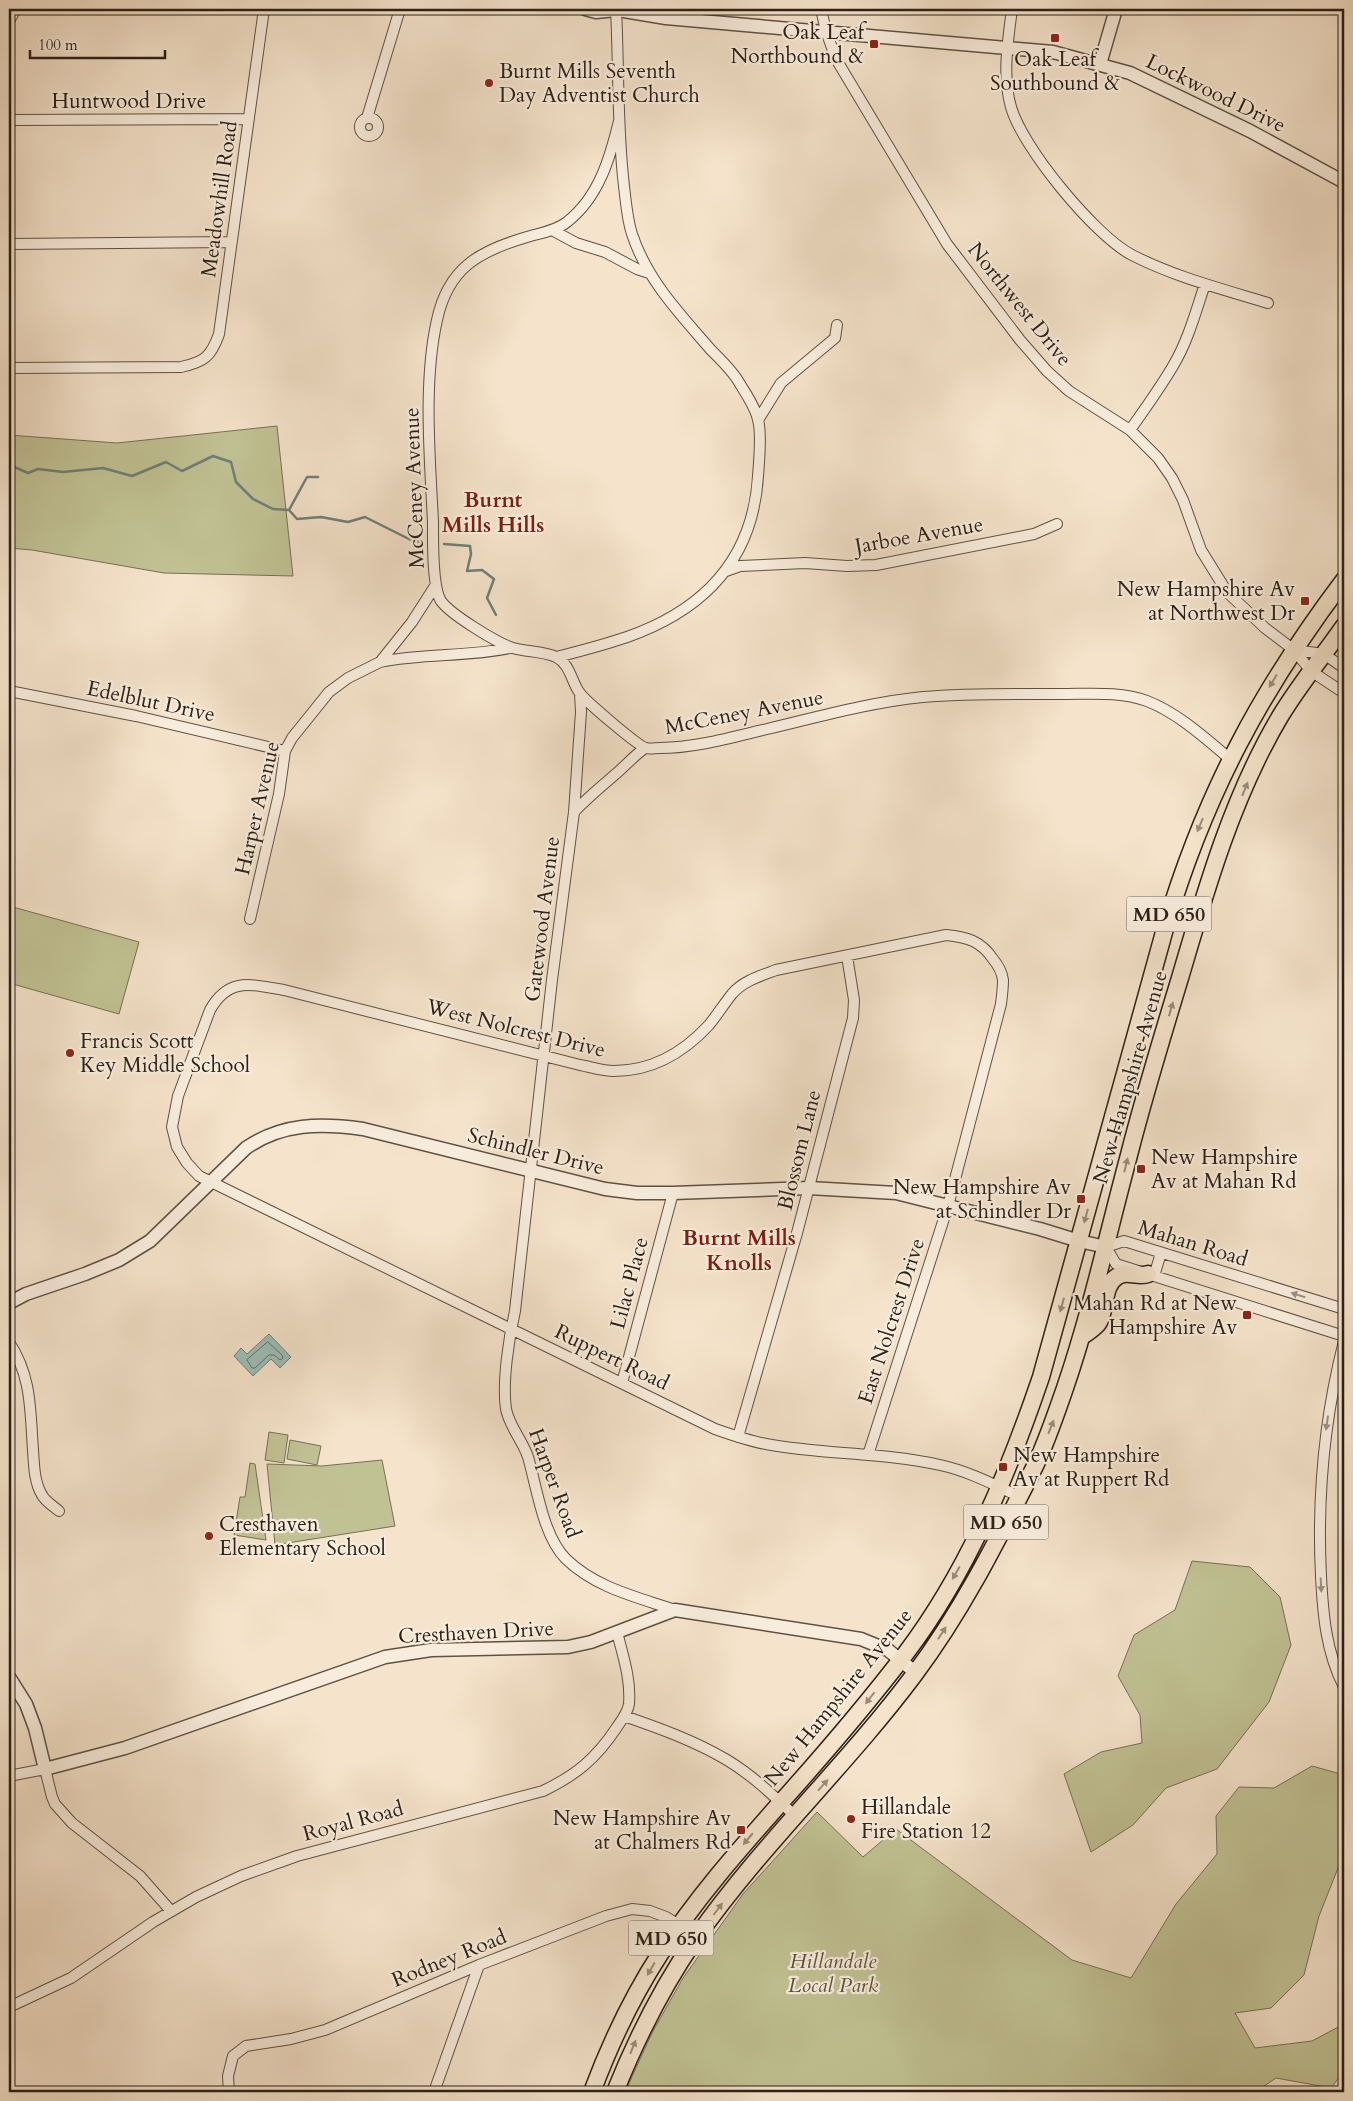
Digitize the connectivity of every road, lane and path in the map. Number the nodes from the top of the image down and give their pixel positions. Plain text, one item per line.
1 (16, 9) edge
2 (264, 9) edge
3 (400, 9) edge
4 (585, 9) edge
5 (614, 9) edge
6 (821, 9) edge
7 (1012, 9) edge
8 (1116, 9) edge
9 (9, 21) edge
10 (826, 31) junction
11 (1007, 47) junction
12 (1100, 64) junction
13 (367, 118) dead end
14 (249, 119) junction
15 (9, 120) edge
16 (619, 121) junction
17 (1344, 182) edge
18 (552, 230) junction
19 (231, 242) junction
20 (9, 244) edge
21 (649, 272) junction
22 (1205, 284) junction
23 (1268, 303) dead end
24 (837, 325) dead end
25 (9, 368) edge
26 (758, 420) junction
27 (1130, 430) junction
28 (1057, 524) dead end
29 (726, 571) junction
30 (1344, 580) edge
31 (435, 586) junction
32 (1344, 626) edge
33 (510, 648) junction
34 (1294, 650) junction
35 (1324, 654) junction
36 (557, 657) junction
37 (380, 662) junction
38 (1344, 668) edge
39 (1311, 671) junction
40 (9, 691) edge
41 (580, 693) junction
42 (1344, 693) edge
43 (646, 748) junction
44 (285, 751) junction
45 (1230, 759) junction
46 (574, 812) junction
47 (250, 919) dead end
48 (847, 956) junction
49 (999, 967) joint
50 (544, 1054) junction
51 (530, 1171) junction
52 (211, 1181) junction
53 (809, 1188) junction
54 (673, 1193) junction
55 (948, 1206) junction
56 (1079, 1241) junction
57 (1106, 1247) junction
58 (1161, 1253) junction
59 (1151, 1275) junction
60 (9, 1303) edge
61 (1344, 1309) edge
62 (511, 1328) junction
63 (1344, 1336) edge
64 (1081, 1337) junction
65 (1344, 1341) edge
66 (9, 1342) edge
67 (622, 1383) junction
68 (738, 1437) junction
69 (868, 1454) junction
70 (1000, 1487) junction
71 (1018, 1496) junction
72 (58, 1511) dead end
73 (675, 1610) junction
74 (617, 1632) junction
75 (900, 1660) junction
76 (916, 1673) junction
77 (9, 1677) edge
78 (1344, 1687) edge
79 (624, 1716) junction
80 (45, 1769) junction
81 (9, 1776) edge
82 (781, 1802) junction
83 (795, 1816) junction
84 (171, 1911) junction
85 (680, 1925) junction
86 (697, 1936) junction
87 (479, 1965) junction
88 (9, 2007) edge
89 (229, 2092) edge
90 (434, 2092) edge
91 (592, 2092) edge
92 (615, 2092) edge

1 - 9 street
2 - 14 street, Meadowhill Road
3 - 13 street
4 - 5 street, Lockwood Drive
5 - 10 street, Lockwood Drive
5 - 16 street
6 - 10 street, Northwest Drive
7 - 11 street
8 - 12 street
10 - 11 street, Lockwood Drive
10 - 27 street, Northwest Drive
11 - 12 street, Lockwood Drive
11 - 22 street
12 - 17 street, Lockwood Drive
14 - 15 street, Huntwood Drive
14 - 19 street, Meadowhill Road
16 - 18 street, McCeney Avenue
16 - 21 street
18 - 21 street
18 - 31 street, McCeney Avenue
19 - 20 street
19 - 25 street, Meadowhill Road
21 - 26 street
22 - 23 street
22 - 27 street
24 - 26 street
26 - 29 street
27 - 34 street, Northwest Drive
28 - 29 street, Jarboe Avenue
29 - 36 street
30 - 34 main road, New Hampshire Avenue / MD 650
31 - 33 street, McCeney Avenue
31 - 37 street, Harper Avenue
32 - 35 main road, New Hampshire Avenue / MD 650
33 - 36 street, McCeney Avenue
33 - 37 street
34 - 35 street
34 - 39 street, Northwest Drive
34 -> 45 main road, New Hampshire Avenue / MD 650
35 - 38 street
35 - 39 main road, New Hampshire Avenue / MD 650
36 - 41 street, McCeney Avenue
37 - 44 street, Harper Avenue
39 - 42 street, Northwest Drive
57 -> 39 main road, New Hampshire Avenue / MD 650
40 - 44 street, Edelblut Drive
41 - 43 street, McCeney Avenue
41 - 46 street, Gatewood Avenue
43 - 45 street, McCeney Avenue
43 - 46 street, Gatewood Avenue
44 - 47 street, Harper Avenue
45 -> 56 main road, New Hampshire Avenue / MD 650
46 - 50 street, Gatewood Avenue
48 - 49 street, West Nolcrest Drive
48 - 50 street, West Nolcrest Drive
48 - 53 street, Blossom Lane
49 - 55 street, East Nolcrest Drive
50 - 51 street, Gatewood Avenue
50 - 52 street, West Nolcrest Drive
51 - 52 street, Schindler Drive
51 - 54 street, Schindler Drive
51 - 62 street, Gatewood Avenue
52 - 60 street, Schindler Drive
52 - 62 street, Ruppert Road
53 - 54 street, Schindler Drive
53 - 55 street, Schindler Drive
53 - 68 street, Blossom Lane
54 - 67 street, Lilac Place
55 - 56 street, Schindler Drive
55 - 69 street, East Nolcrest Drive
56 - 57 street, Schindler Drive
56 -> 70 main road, New Hampshire Avenue / MD 650
57 - 58 street, Mahan Road
57 - 59 street, Mahan Road
57 - 64 main road, New Hampshire Avenue / MD 650
58 - 59 street
61 -> 58 street, Mahan Road
59 - 63 street, Mahan Road
59 - 64 main road
62 - 67 street, Ruppert Road
62 - 73 street, Harper Road
71 -> 64 main road, New Hampshire Avenue / MD 650
65 -> 78 street
66 - 72 street
67 - 68 street, Ruppert Road
68 - 69 street, Ruppert Road
69 - 70 street, Ruppert Road
70 - 71 street, Ruppert Road
70 -> 75 main road, New Hampshire Avenue / MD 650
76 -> 71 main road, New Hampshire Avenue / MD 650
73 - 74 street, Cresthaven Drive
73 - 75 street, Cresthaven Drive
74 - 79 street, Royal Road
74 - 80 street, Cresthaven Drive
75 - 76 street, Cresthaven Drive
75 -> 82 main road, New Hampshire Avenue / MD 650
83 -> 76 main road, New Hampshire Avenue / MD 650
77 - 80 street
79 - 82 street
79 - 84 street, Royal Road
80 - 81 street, Cresthaven Drive
80 - 84 street
82 - 83 street
82 -> 85 main road, New Hampshire Avenue / MD 650
86 -> 83 main road, New Hampshire Avenue / MD 650
84 - 88 street, Royal Road
85 - 86 street, Rodney Road
85 - 87 street, Rodney Road
85 -> 91 main road, New Hampshire Avenue / MD 650
92 -> 86 main road, New Hampshire Avenue / MD 650
87 - 89 street, Rodney Road
87 - 90 street

